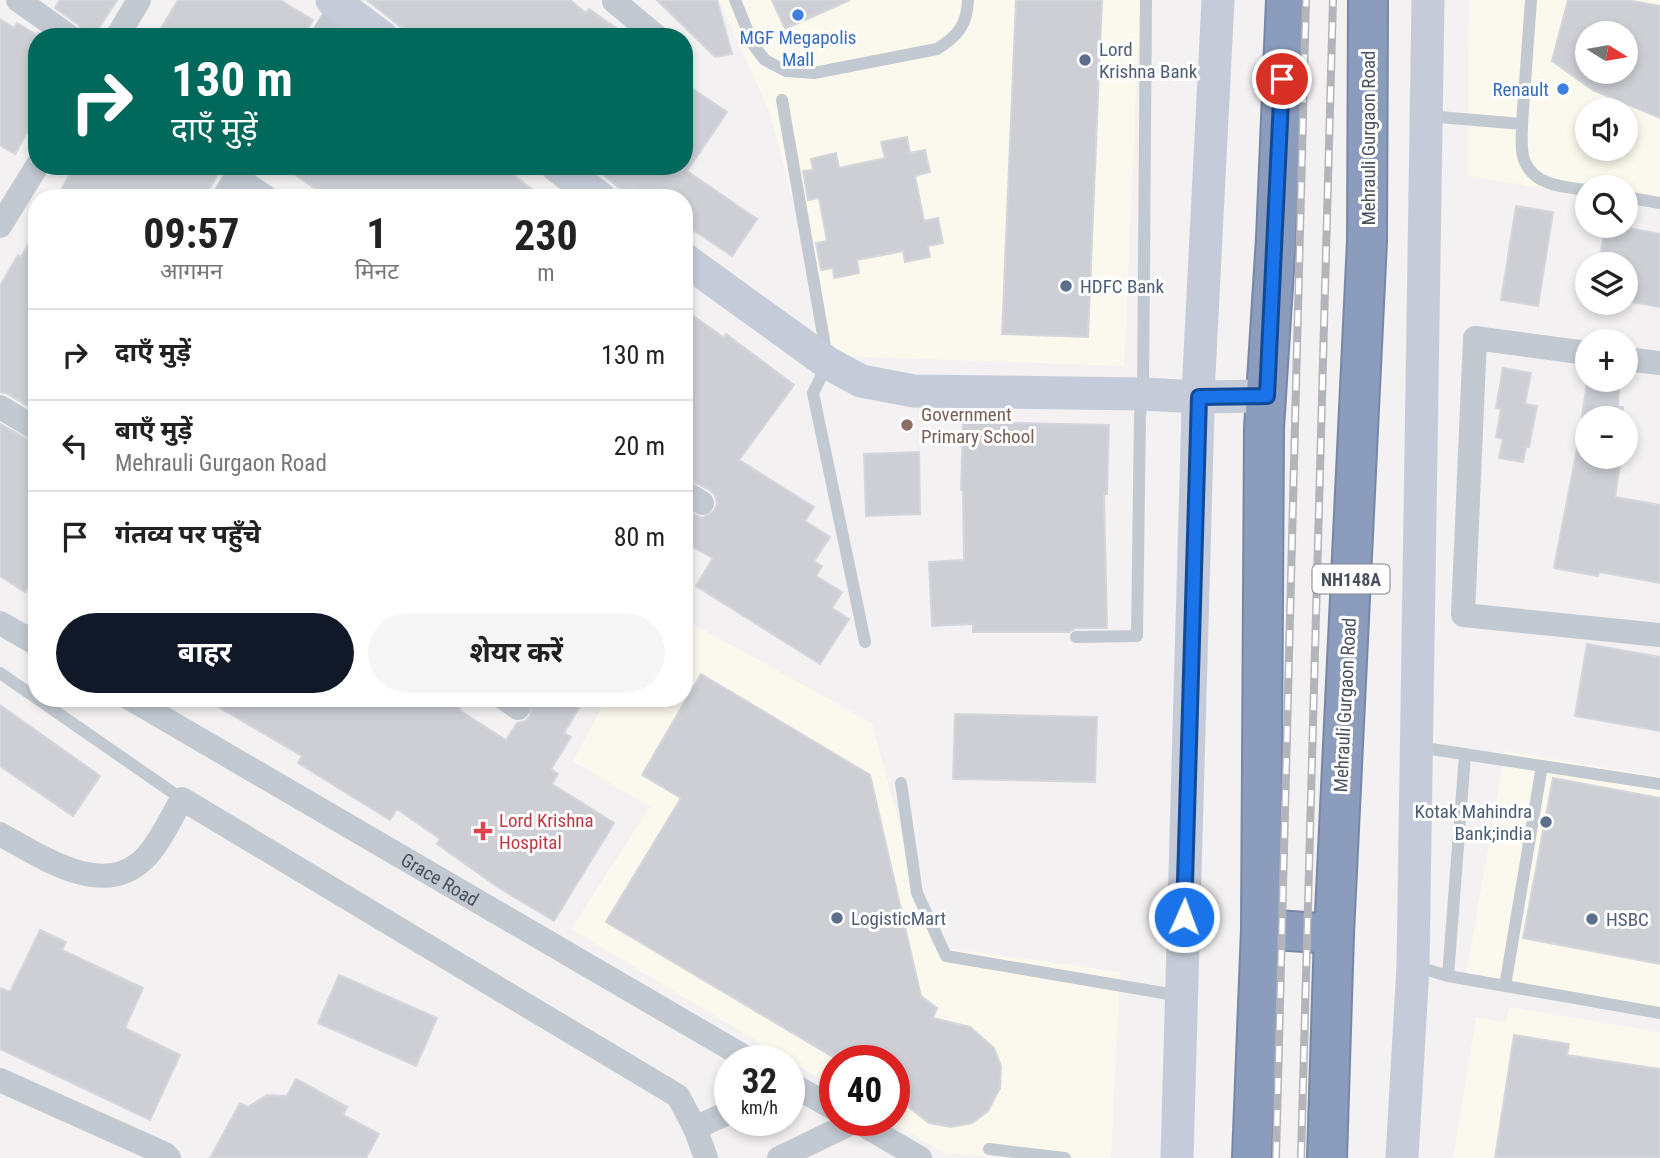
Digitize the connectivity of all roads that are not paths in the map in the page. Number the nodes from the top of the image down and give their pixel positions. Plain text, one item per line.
1 (18, 0) edge
2 (139, 0) edge
3 (613, 0) edge
4 (735, 0) edge
5 (968, 0) edge
6 (1146, 0) edge
7 (1218, 0) edge
8 (1286, 0) edge
9 (1368, 0) edge
10 (1428, 0) edge
11 (1531, 0) edge
12 (336, 3) edge
13 (57, 28) edge
14 (122, 28) edge
15 (326, 28) edge
16 (370, 28) edge
17 (646, 28) edge
18 (782, 100) dead end
19 (1426, 116) junction
20 (1522, 124) junction
21 (31, 175) edge
22 (569, 175) edge
23 (234, 180) edge
24 (1575, 188) edge
25 (250, 189) edge
26 (588, 189) edge
27 (1638, 199) edge
28 (1660, 202) edge
29 (0, 226) edge
30 (693, 266) edge
31 (1575, 351) edge
32 (1638, 360) edge
33 (828, 363) junction
34 (1660, 363) edge
35 (1143, 394) junction
36 (1267, 396) junction
37 (1199, 397) junction
38 (0, 407) edge
39 (28, 424) edge
40 (0, 623) edge
41 (1660, 635) edge
42 (1076, 637) dead end
43 (28, 639) edge
44 (865, 642) dead end
45 (0, 673) edge
46 (28, 692) edge
47 (49, 707) edge
48 (144, 707) edge
49 (1416, 747) junction
50 (1465, 755) junction
51 (1542, 766) junction
52 (901, 783) dead end
53 (1660, 784) edge
54 (183, 799) junction
55 (0, 834) edge
56 (1261, 929) junction
57 (1334, 934) junction
58 (1413, 966) junction
59 (1448, 976) junction
60 (1505, 986) junction
61 (1182, 996) junction
62 (1660, 1013) edge
63 (724, 1045) edge
64 (0, 1080) edge
65 (714, 1119) edge
66 (695, 1128) junction
67 (824, 1136) edge
68 (883, 1136) edge
69 (989, 1149) dead end
70 (169, 1158) edge
71 (706, 1158) edge
72 (779, 1158) edge
73 (919, 1158) edge
74 (1065, 1158) edge
75 (1177, 1158) edge
76 (1252, 1158) edge
77 (1327, 1158) edge
78 (1402, 1158) edge

1 - 13 street
2 - 14 street
3 - 17 street
4 - 5 lane
6 - 35 lane
7 - 37 street
8 - 36 highway
9 - 57 highway, Mehrauli Gurgaon Road / NH148A
10 - 19 street
11 - 20 lane
12 - 15 street
12 - 16 street
18 - 33 lane
19 - 20 lane
19 - 49 street
20 - 24 lane
21 - 29 street
22 - 26 street
23 - 25 street
27 - 28 lane
30 - 33 street
31 - 41 street
32 - 34 street
33 - 35 street
33 - 44 lane
35 - 37 street
35 - 42 lane
36 - 37 street
36 - 56 highway
37 - 61 street
38 - 39 street
40 - 43 street
45 - 46 lane
47 - 54 lane
48 - 63 street, Grace Road
49 - 50 lane
49 - 58 street
50 - 51 lane
50 - 59 lane
51 - 53 lane
51 - 60 lane
52 - 61 lane
54 - 55 street
54 - 66 street
56 - 57 highway
56 - 76 highway
57 - 77 highway, Mehrauli Gurgaon Road / NH148A
58 - 59 lane
58 - 78 street
59 - 60 lane
60 - 62 lane
61 - 75 street
64 - 70 street
65 - 66 street
66 - 71 street
67 - 72 street
68 - 73 street
69 - 74 lane

